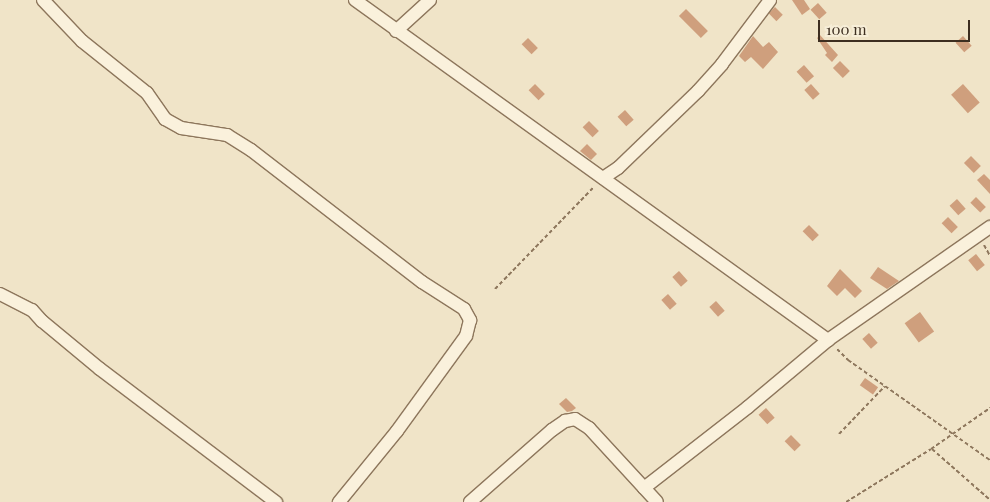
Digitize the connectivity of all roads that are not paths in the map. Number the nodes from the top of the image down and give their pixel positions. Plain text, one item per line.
1 (43, 0) edge
2 (355, 0) edge
3 (430, 0) edge
4 (770, 0) edge
5 (396, 31) junction
6 (603, 178) junction
7 (990, 227) edge
8 (0, 294) edge
9 (828, 340) junction
10 (644, 488) junction
11 (276, 502) edge
12 (339, 502) edge
13 (470, 502) edge
14 (657, 502) edge

1 - 12 street
2 - 5 street
3 - 5 street
4 - 6 street
5 - 6 street
6 - 9 street
7 - 9 street
8 - 11 street
9 - 10 street
10 - 13 street
10 - 14 street

